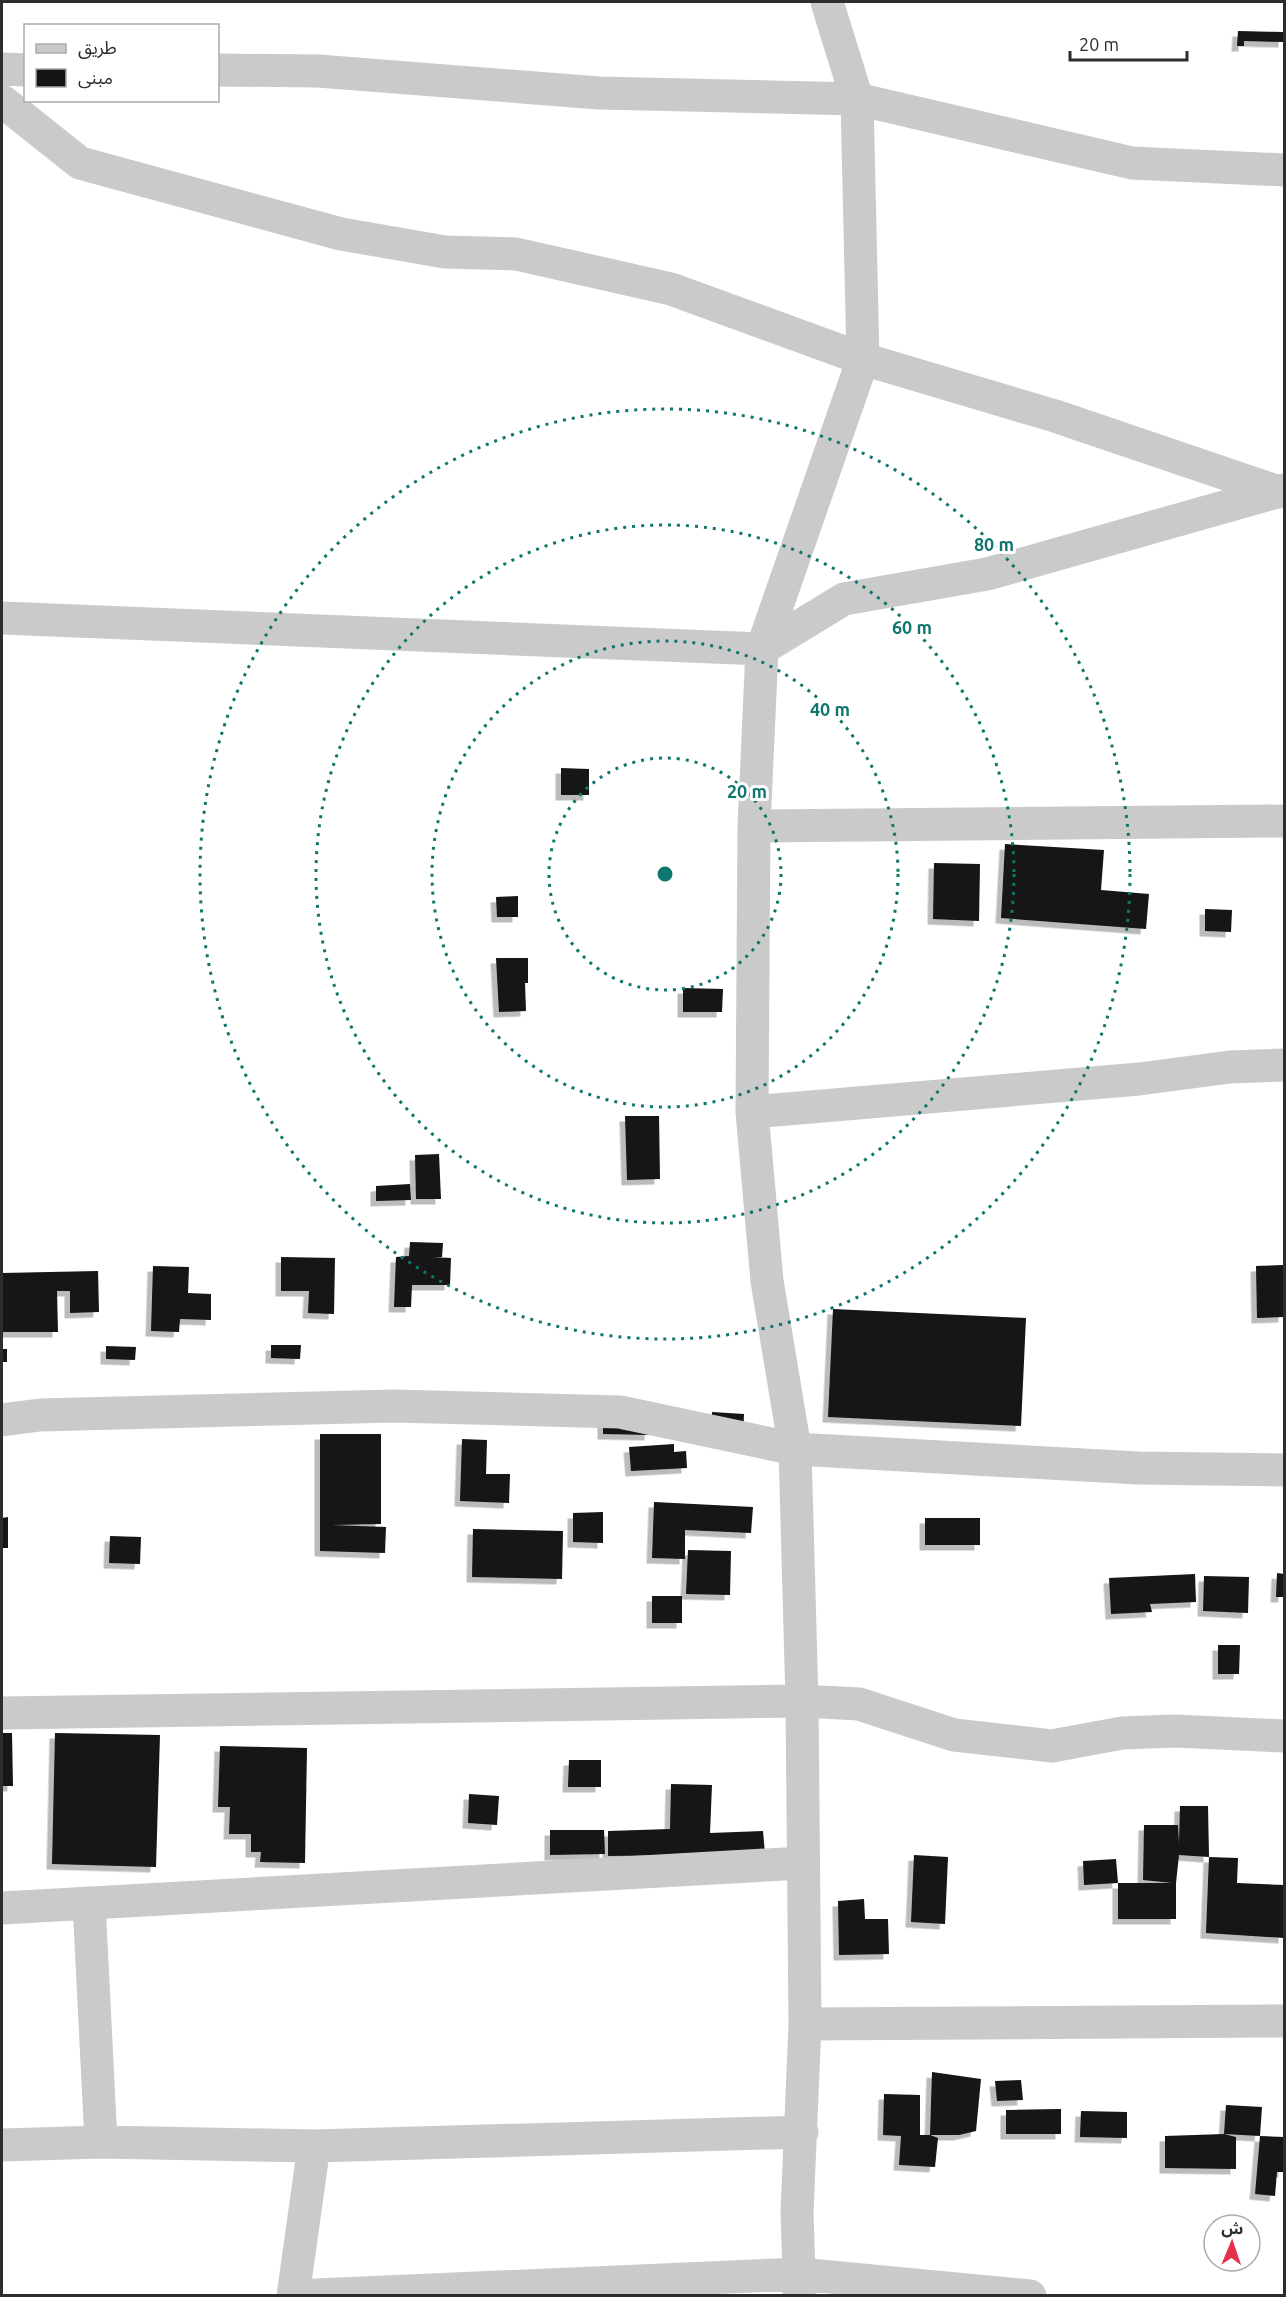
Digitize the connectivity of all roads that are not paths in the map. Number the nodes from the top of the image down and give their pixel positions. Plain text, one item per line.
1 (827, 2) edge
2 (2, 69) edge
3 (24, 70) edge
4 (219, 70) edge
5 (857, 99) junction
6 (2, 101) edge
7 (1284, 170) edge
8 (863, 359) junction
9 (1282, 491) edge
10 (2, 618) edge
11 (762, 649) junction
12 (1284, 821) edge
13 (754, 826) junction
14 (1284, 1065) edge
15 (752, 1113) junction
16 (2, 1420) edge
17 (795, 1449) junction
18 (1284, 1470) edge
19 (802, 1701) junction
20 (2, 1713) edge
21 (1284, 1736) edge
22 (802, 1863) junction
23 (90, 1903) junction
24 (2, 1908) edge
25 (1284, 2021) edge
26 (805, 2024) junction
27 (802, 2132) junction
28 (101, 2142) junction
29 (2, 2145) edge
30 (314, 2146) junction
31 (799, 2285) edge
32 (293, 2295) edge
33 (1030, 2295) edge

1 - 5 street
2 - 3 street
4 - 5 street
5 - 7 street
5 - 8 street
6 - 8 street
8 - 9 street
8 - 11 street
9 - 11 street
10 - 11 street
11 - 13 street
12 - 13 street
13 - 15 street
14 - 15 street
15 - 17 street
16 - 17 street
17 - 18 street
17 - 19 street
19 - 20 street
19 - 21 street
19 - 22 street
22 - 23 street
22 - 26 street
23 - 24 street
23 - 28 street
25 - 26 street
26 - 27 street
27 - 30 street
27 - 31 street
28 - 29 street
28 - 30 street
30 - 32 street
31 - 32 street
31 - 33 street

